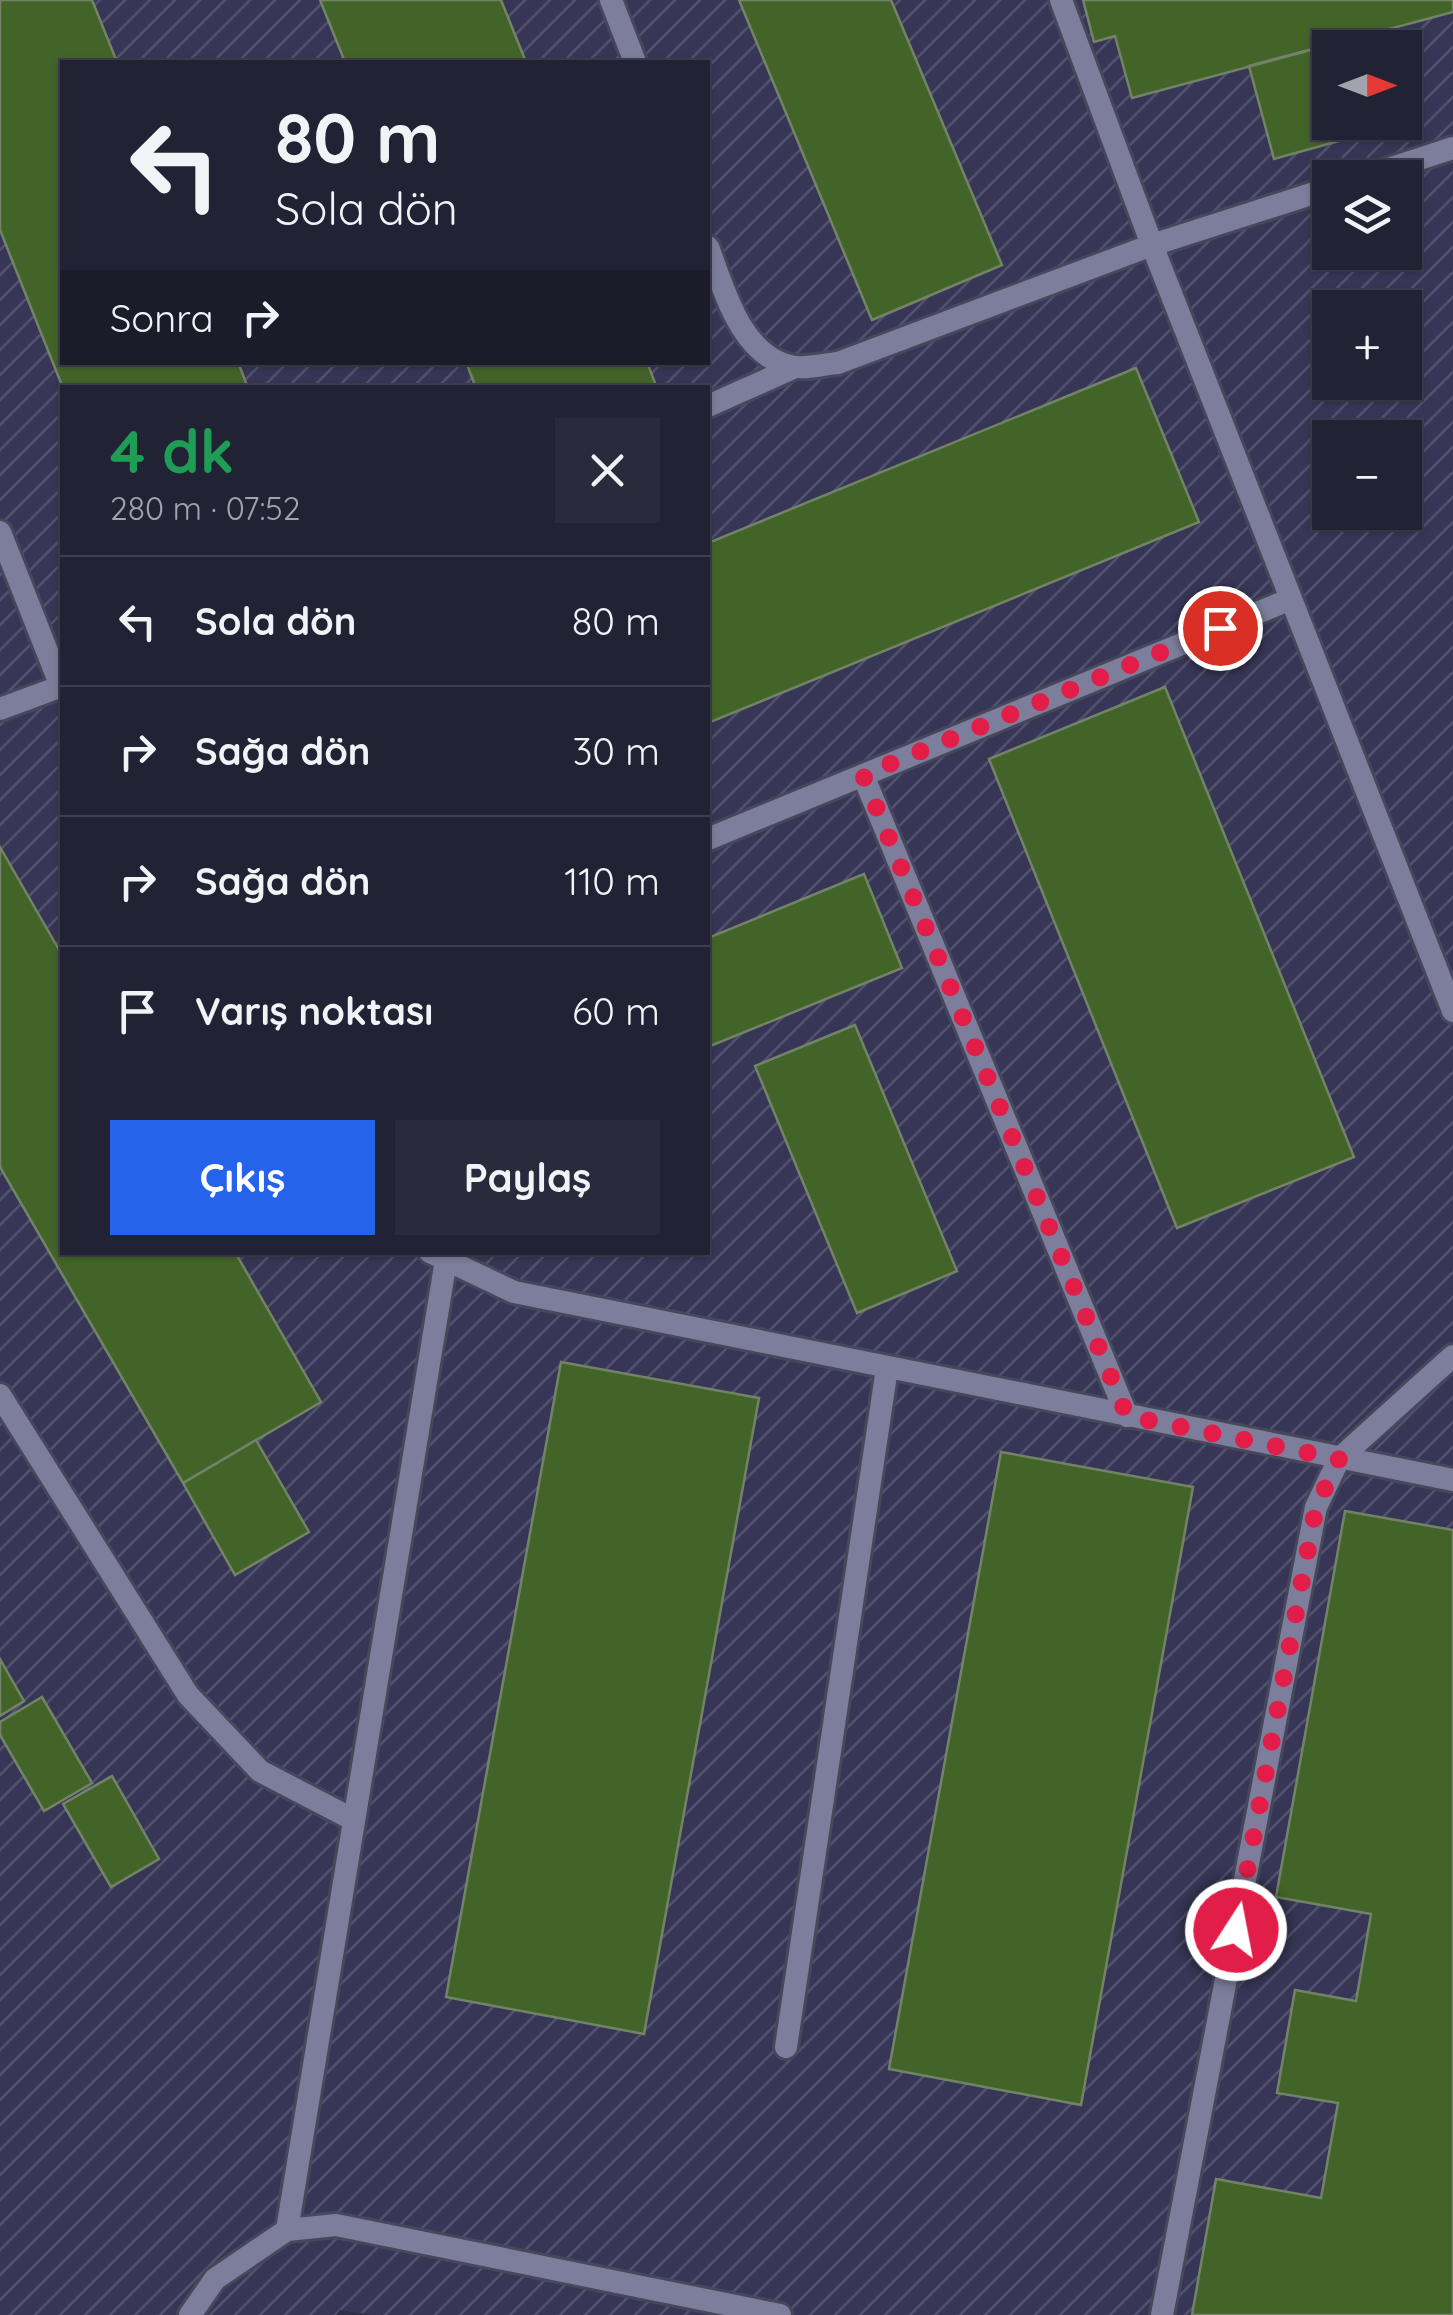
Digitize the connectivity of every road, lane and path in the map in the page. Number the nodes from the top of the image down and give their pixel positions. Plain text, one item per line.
1 (611, 0) edge
2 (1061, 0) edge
3 (635, 60) edge
4 (1453, 148) edge
5 (1416, 160) edge
6 (1312, 194) edge
7 (1152, 245) junction
8 (710, 252) edge
9 (793, 368) junction
10 (710, 405) edge
11 (0, 532) edge
12 (1291, 599) junction
13 (60, 682) edge
14 (60, 688) edge
15 (0, 710) edge
16 (863, 775) junction
17 (710, 838) edge
18 (1453, 1011) edge
19 (438, 1256) edge
20 (1453, 1356) edge
21 (887, 1368) junction
22 (0, 1395) edge
23 (1127, 1416) junction
24 (1339, 1459) junction
25 (1453, 1480) edge
26 (354, 1820) junction
27 (786, 2047) dead end
28 (287, 2230) junction
29 (190, 2315) edge
30 (780, 2315) edge
31 (1162, 2315) edge

1 - 3 lane
2 - 7 lane
4 - 5 lane
6 - 7 lane
7 - 9 lane
7 - 12 lane
8 - 9 lane
9 - 10 lane
11 - 13 lane
12 - 16 lane
12 - 18 lane
14 - 15 lane
16 - 17 lane
16 - 23 lane
19 - 21 lane
19 - 26 lane
20 - 24 lane
21 - 23 lane
21 - 27 lane
22 - 26 lane
23 - 24 lane
24 - 25 lane
24 - 31 lane
26 - 28 lane
28 - 29 lane
28 - 30 lane

